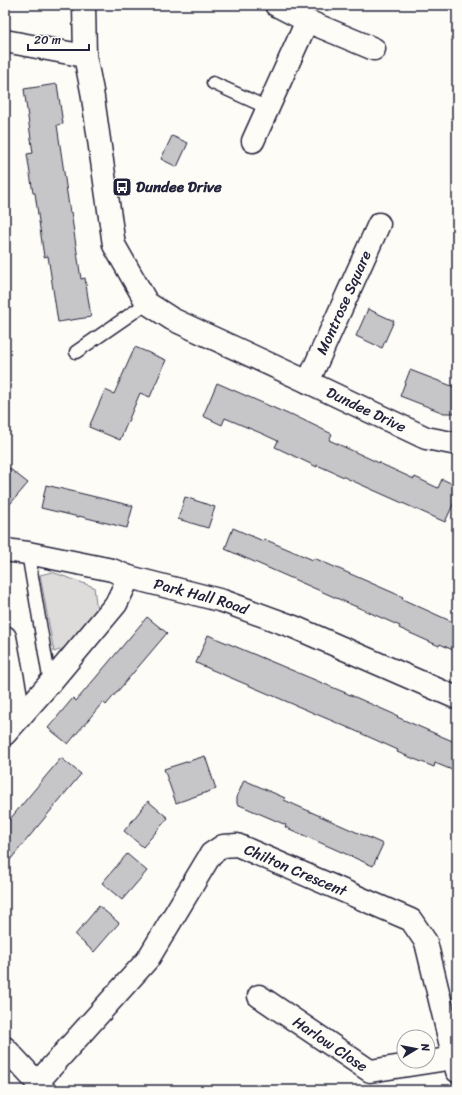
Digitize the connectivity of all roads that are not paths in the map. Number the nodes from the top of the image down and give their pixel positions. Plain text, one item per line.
1 (84, 5) edge
2 (276, 5) edge
3 (307, 21) junction
4 (5, 41) edge
5 (374, 49) dead end
6 (85, 56) junction
7 (213, 83) dead end
8 (268, 108) junction
9 (253, 141) dead end
10 (379, 224) dead end
11 (147, 303) junction
12 (76, 352) dead end
13 (308, 382) junction
14 (457, 444) edge
15 (5, 550) edge
16 (28, 553) junction
17 (129, 577) junction
18 (5, 637) edge
19 (50, 683) junction
20 (457, 698) edge
21 (20, 718) junction
22 (5, 734) edge
23 (259, 996) dead end
24 (5, 1048) edge
25 (455, 1064) edge
26 (41, 1086) edge

1 - 6 street, Dundee Drive
2 - 3 street
3 - 5 street
3 - 8 street
4 - 6 street
6 - 11 street, Dundee Drive
7 - 8 lane
8 - 9 street
10 - 13 street, Montrose Square
11 - 12 lane
11 - 13 street, Dundee Drive
13 - 14 street, Dundee Drive
15 - 16 street, Park Hall Road
16 - 17 street, Park Hall Road
16 - 19 lane
17 - 19 street
17 - 20 street, Park Hall Road
18 - 21 street
19 - 21 street
21 - 22 street
23 - 25 street, Harlow Close
24 - 26 street
25 - 26 street, Chilton Crescent

